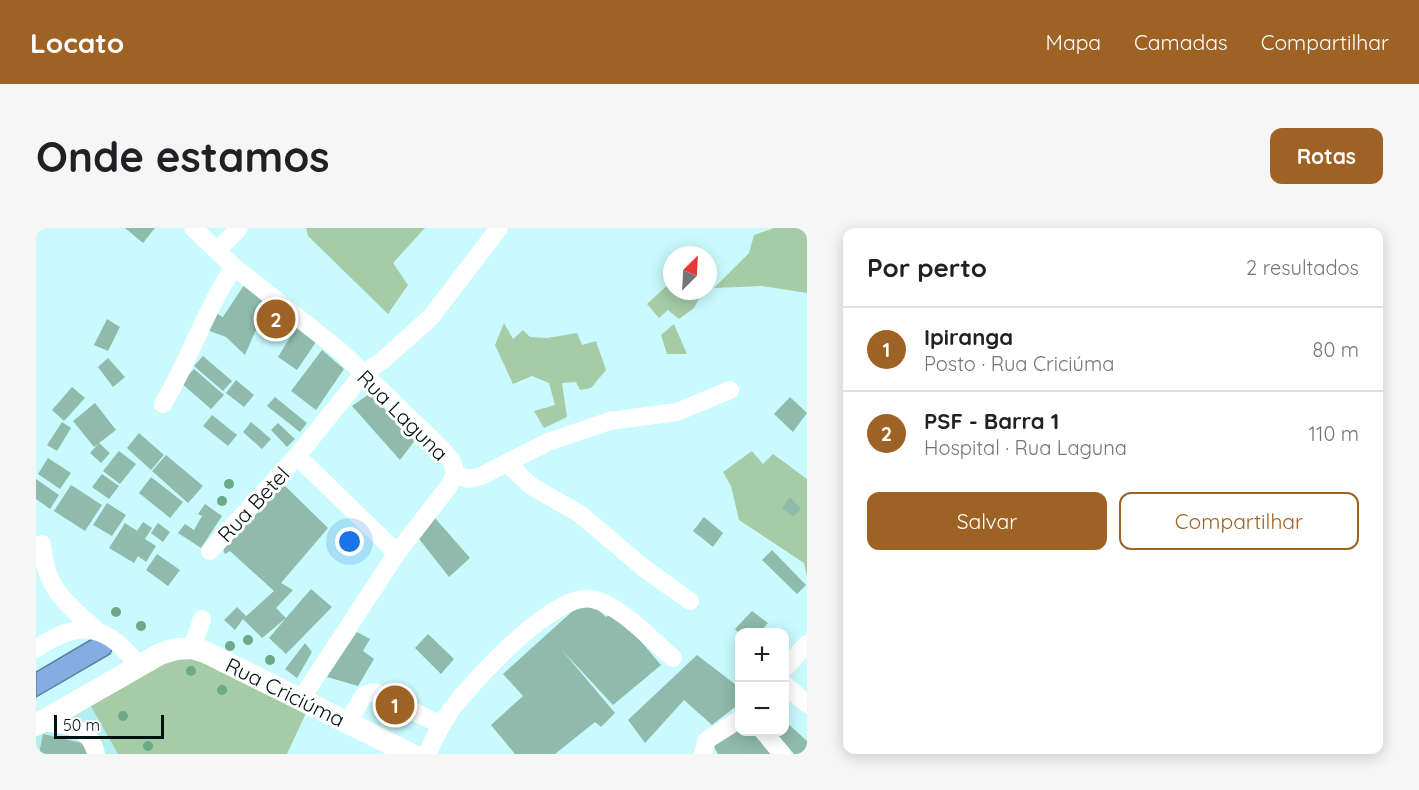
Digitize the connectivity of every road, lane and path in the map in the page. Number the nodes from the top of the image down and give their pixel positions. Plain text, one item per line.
1 (193, 228) edge
2 (239, 228) edge
3 (499, 228) edge
4 (218, 250) junction
5 (234, 267) junction
6 (363, 374) junction
7 (730, 390) dead end
8 (163, 404) dead end
9 (297, 456) junction
10 (507, 463) junction
11 (455, 474) junction
12 (42, 544) dead end
13 (210, 551) dead end
14 (397, 553) junction
15 (690, 601) dead end
16 (202, 619) dead end
17 (95, 629) junction
18 (807, 644) edge
19 (192, 648) junction
20 (36, 649) edge
21 (673, 658) dead end
22 (789, 664) edge
23 (139, 667) junction
24 (789, 688) edge
25 (301, 699) junction
26 (75, 703) junction
27 (807, 704) edge
28 (348, 722) junction
29 (735, 722) edge
30 (39, 723) edge
31 (441, 725) junction
32 (766, 736) edge
33 (96, 754) edge
34 (106, 754) edge
35 (411, 754) edge
36 (427, 754) edge
37 (703, 754) edge
38 (782, 754) edge

1 - 4 street, Rua Laguna
2 - 4 street
3 - 6 street, Rua Betel
4 - 5 street, Rua Laguna
5 - 6 street, Rua Laguna
5 - 8 street
6 - 9 street, Rua Betel
6 - 11 street, Rua Laguna
7 - 10 street
9 - 13 street, Rua Betel
9 - 14 street, Rua Betel
10 - 11 street
10 - 15 street
11 - 14 street, Rua Laguna
12 - 17 street
14 - 25 street, Rua Laguna
16 - 19 street
17 - 20 street
17 - 23 street
18 - 22 street
19 - 23 main road
19 - 25 main road, Rua Criciúma
21 - 31 street
23 - 26 main road
24 - 27 street
25 - 28 main road, Rua Criciúma
26 - 30 main road
26 - 34 street
28 - 31 street
28 - 35 main road, Rua Criciúma
29 - 37 street
30 - 33 street
31 - 36 street
32 - 38 street

